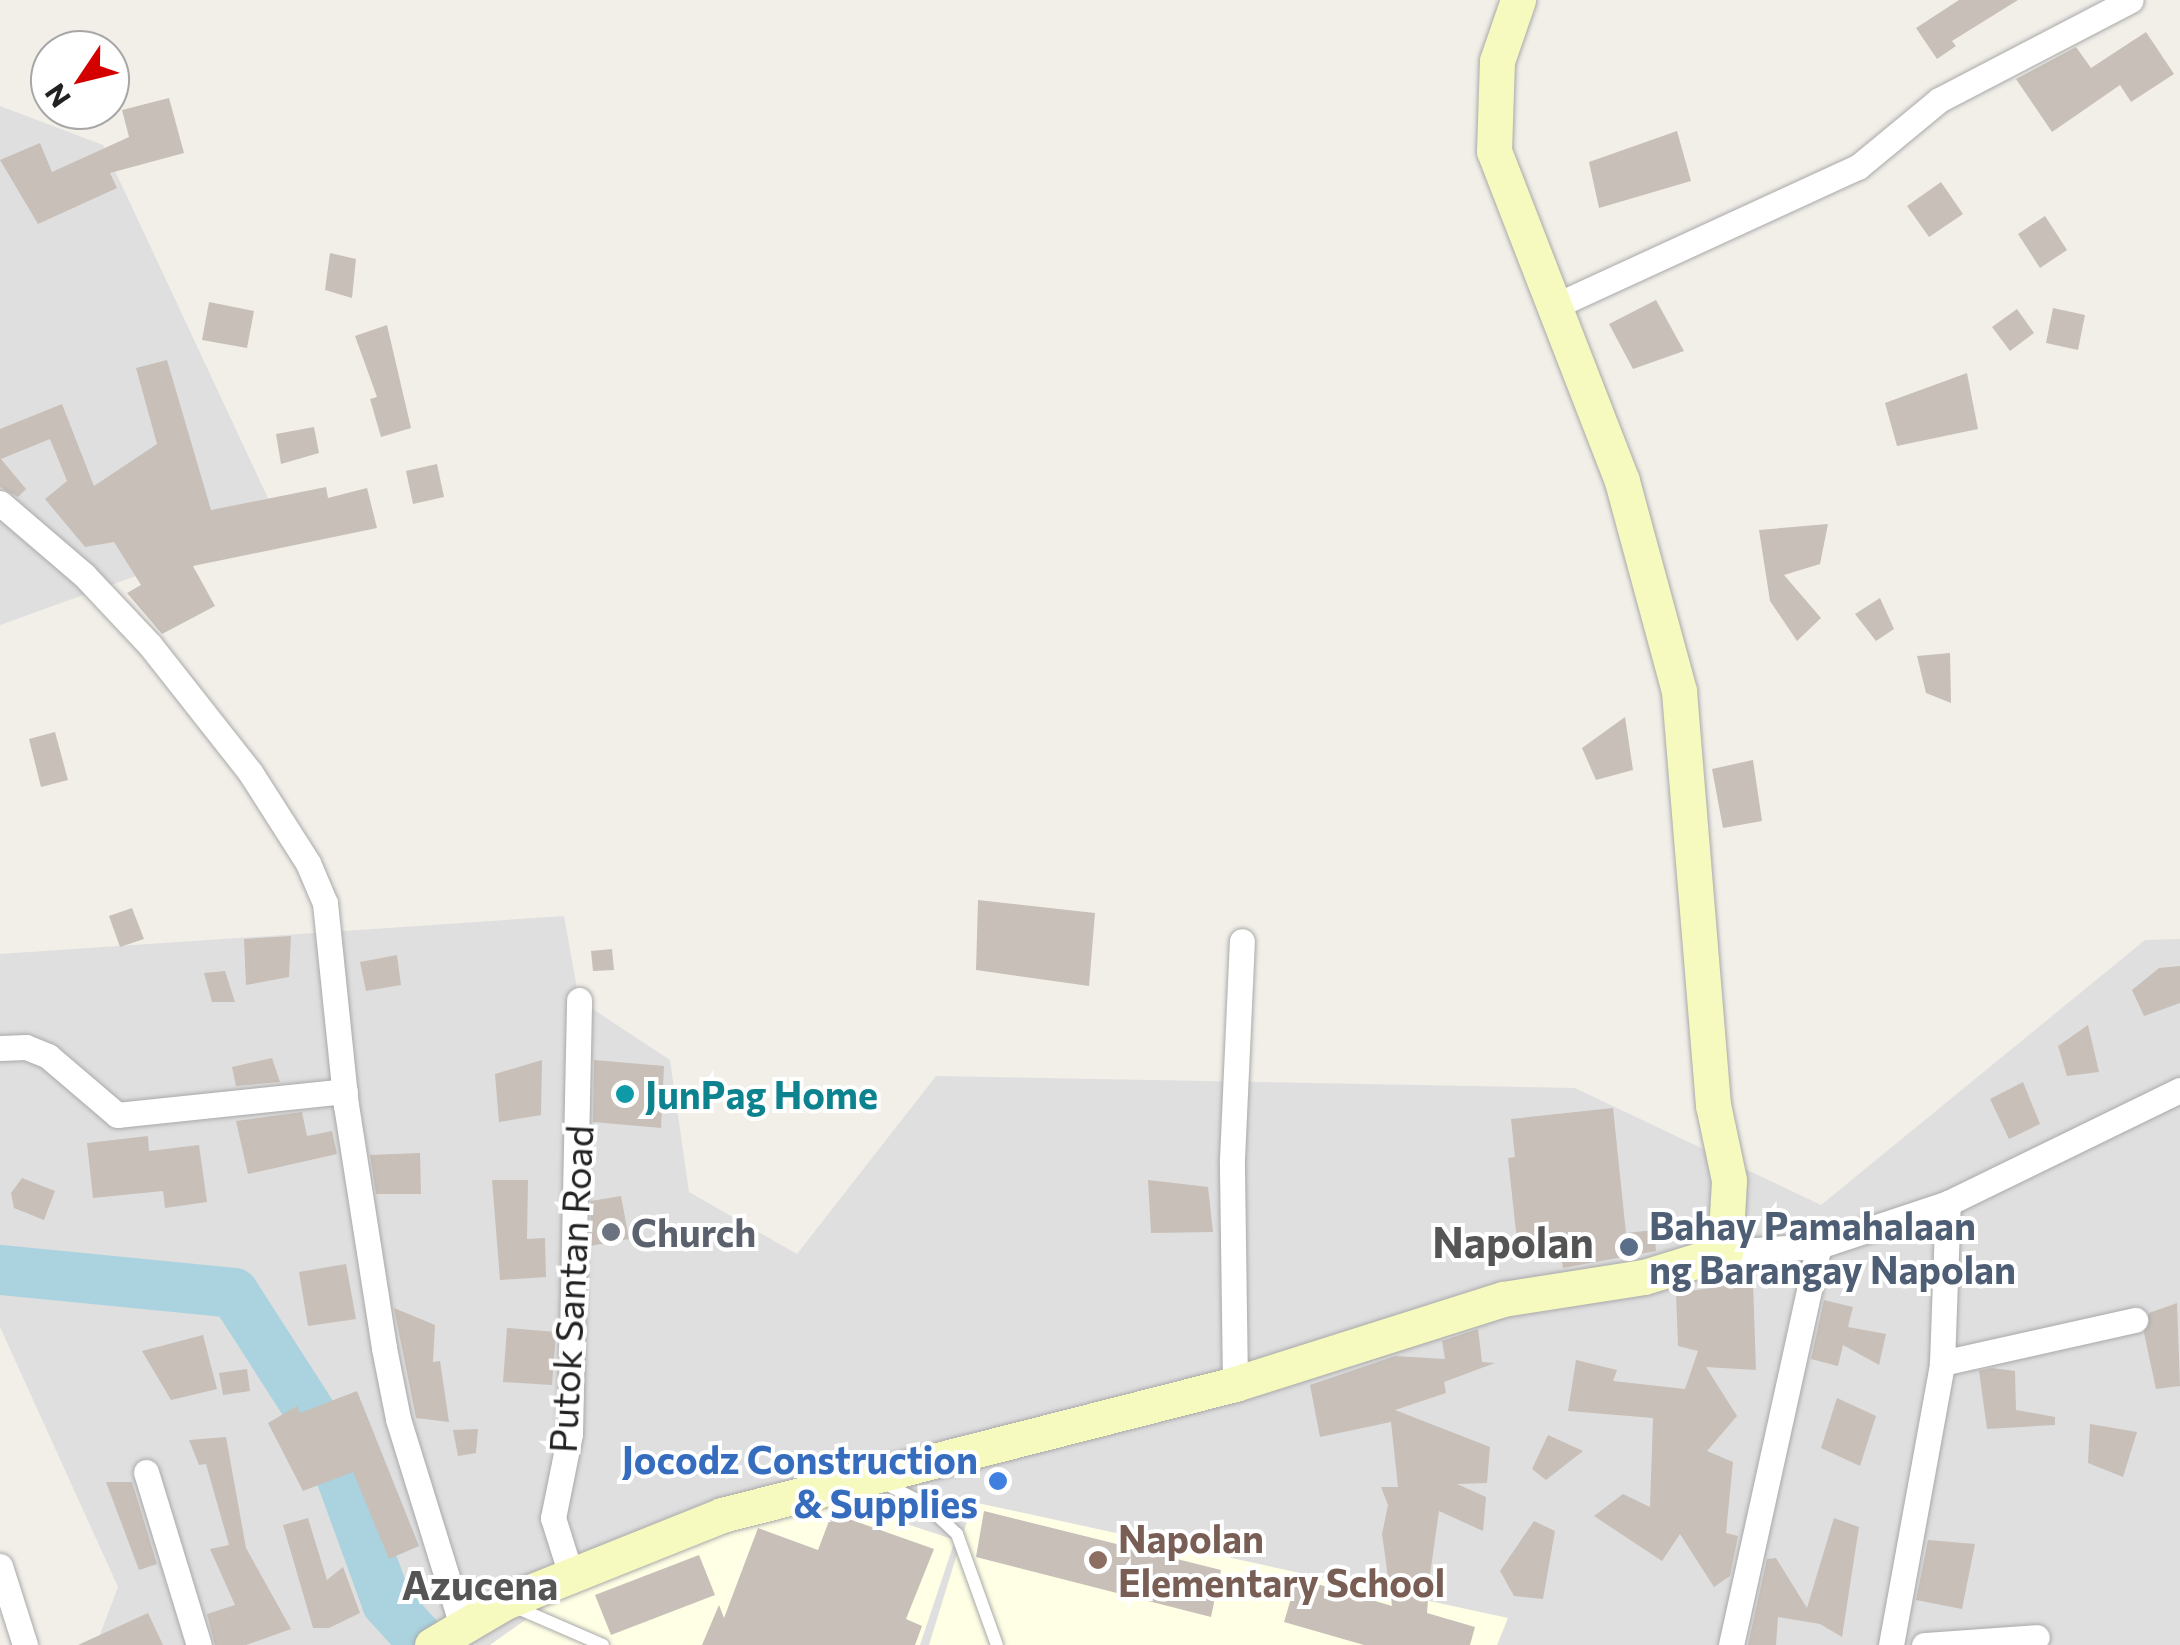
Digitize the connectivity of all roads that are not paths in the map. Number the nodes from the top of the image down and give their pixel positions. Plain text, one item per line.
1 (1518, 0) edge
2 (2131, 0) edge
3 (1553, 307) junction
4 (0, 503) edge
5 (1242, 941) dead end
6 (579, 1000) dead end
7 (0, 1048) edge
8 (2180, 1090) edge
9 (345, 1091) junction
10 (1948, 1202) junction
11 (1819, 1246) junction
12 (1725, 1252) junction
13 (2135, 1320) dead end
14 (1942, 1363) junction
15 (1235, 1384) junction
16 (146, 1472) dead end
17 (872, 1477) junction
18 (0, 1566) edge
19 (572, 1575) junction
20 (505, 1602) junction
21 (2037, 1637) dead end
22 (443, 1638) edge
23 (26, 1645) edge
24 (200, 1645) edge
25 (602, 1645) edge
26 (996, 1645) edge
27 (1731, 1645) edge
28 (1891, 1645) edge
29 (1924, 1645) edge

1 - 3 street
2 - 3 street
3 - 12 street
4 - 9 street
5 - 15 street
6 - 19 street, Putok Santan Road
7 - 9 street
8 - 10 street
9 - 22 street
10 - 11 street
10 - 14 street
11 - 12 street
11 - 27 street
12 - 15 street
13 - 14 street
14 - 28 street
15 - 17 street
16 - 24 street
17 - 19 street
17 - 26 lane
18 - 23 street
19 - 20 street
20 - 22 street
20 - 25 lane
21 - 29 street

